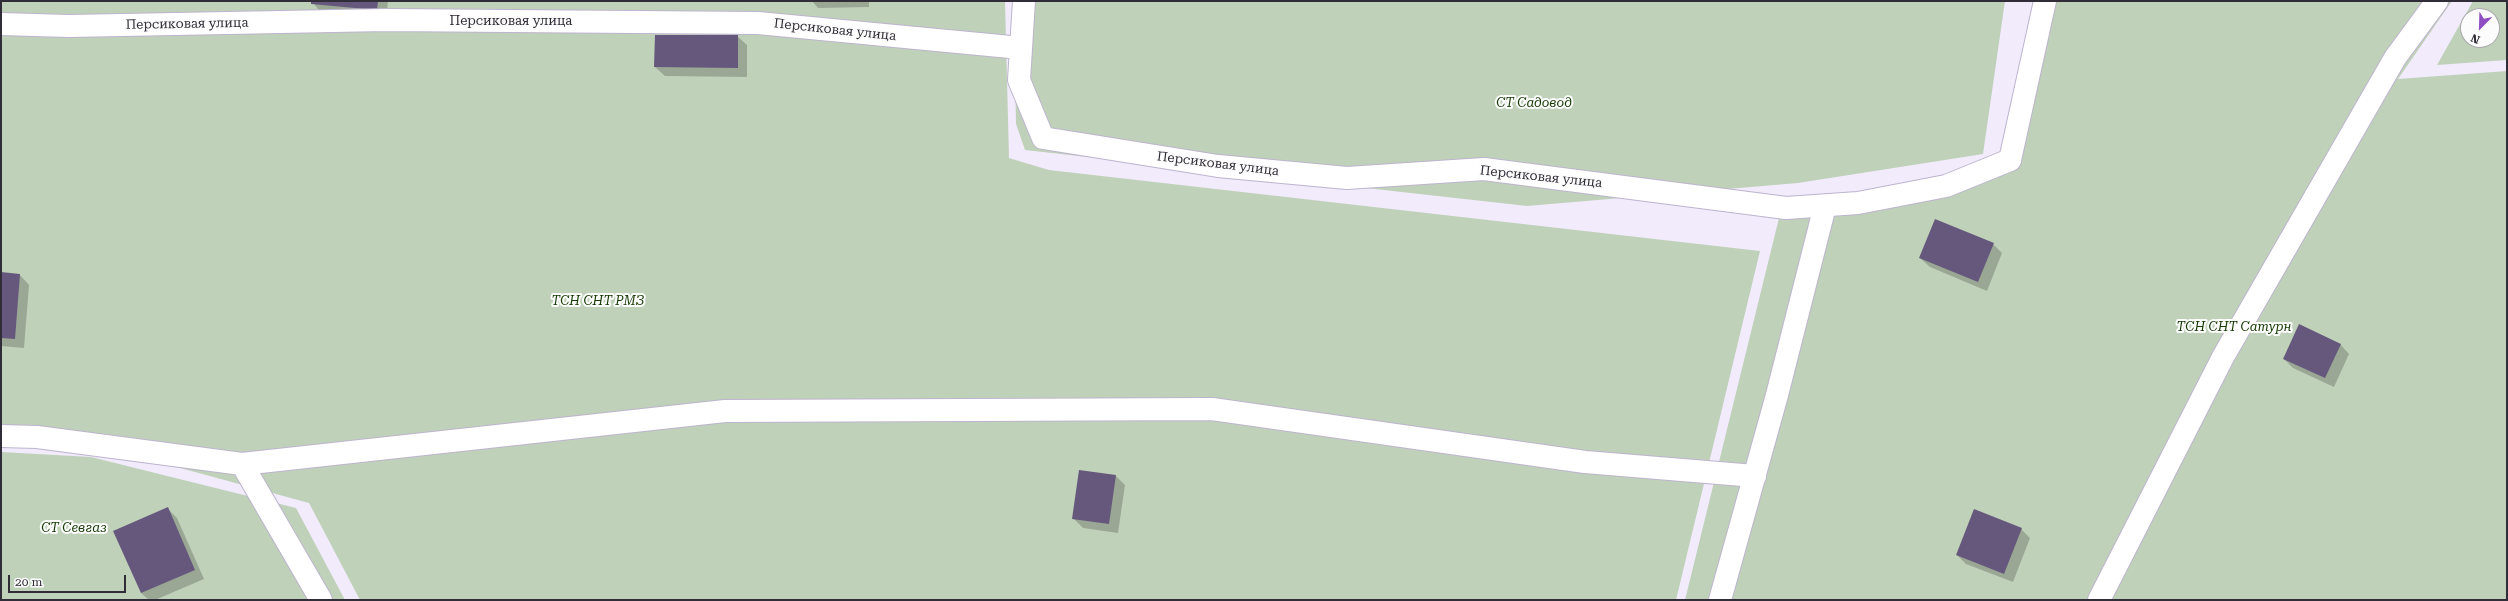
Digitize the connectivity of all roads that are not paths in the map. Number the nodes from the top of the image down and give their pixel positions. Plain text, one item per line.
1 (1024, 1) edge
2 (2045, 1) edge
3 (2436, 1) edge
4 (1, 24) edge
5 (1021, 48) junction
6 (1824, 206) junction
7 (1, 436) edge
8 (242, 464) junction
9 (1755, 476) junction
10 (321, 600) edge
11 (1720, 600) edge
12 (2099, 600) edge

1 - 5 street
2 - 6 street, Персиковая улица
3 - 12 street
4 - 5 street, Персиковая улица
5 - 6 street, Персиковая улица
6 - 9 street
7 - 8 street
8 - 9 street
8 - 10 street
9 - 11 street

